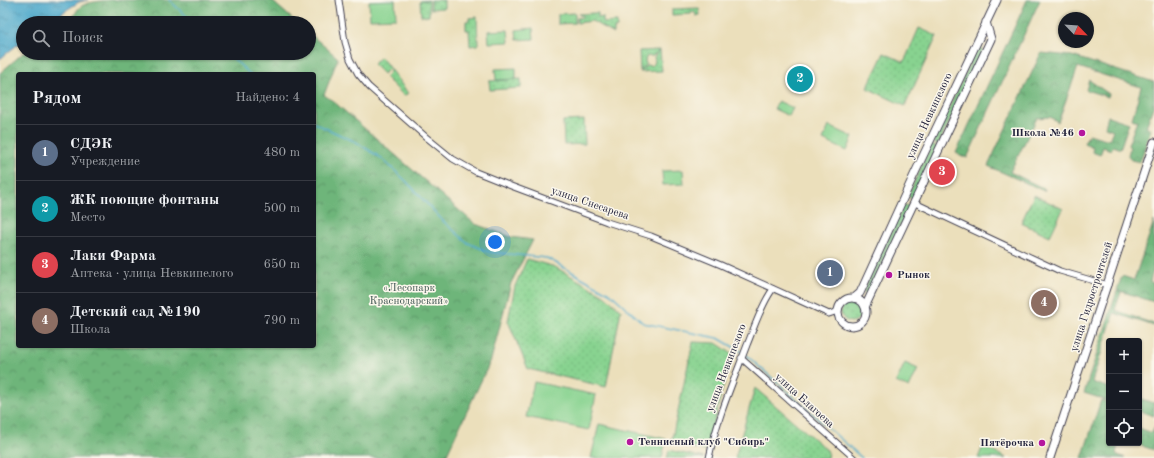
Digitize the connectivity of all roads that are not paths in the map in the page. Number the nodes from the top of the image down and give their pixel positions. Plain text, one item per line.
1 (339, 0) edge
2 (997, 0) edge
3 (986, 22) junction
4 (975, 46) junction
5 (985, 52) junction
6 (1154, 142) edge
7 (905, 195) junction
8 (901, 202) junction
9 (914, 203) junction
10 (1108, 286) junction
11 (773, 289) junction
12 (854, 298) junction
13 (865, 307) junction
14 (838, 311) junction
15 (742, 356) junction
16 (708, 458) edge
17 (854, 458) edge
18 (1050, 458) edge

1 - 11 street, улица Снесарева
2 - 3 street, улица Невкипелого
3 - 4 street, улица Невкипелого
3 - 5 street, улица Невкипелого
4 - 5 street
4 - 7 street, улица Невкипелого
5 - 9 street, улица Невкипелого
6 - 10 street, улица Гидростроителей
7 - 8 street, улица Невкипелого
7 - 9 street
8 - 9 street
8 - 12 street, улица Невкипелого
9 - 10 street
9 - 13 street, улица Невкипелого
10 - 18 street, улица Гидростроителей
11 - 14 street, улица Снесарева
11 - 15 street, улица Невкипелого
12 - 13 street
12 - 14 street
13 - 14 street
15 - 16 street, улица Невкипелого
15 - 17 street, улица Благоева

